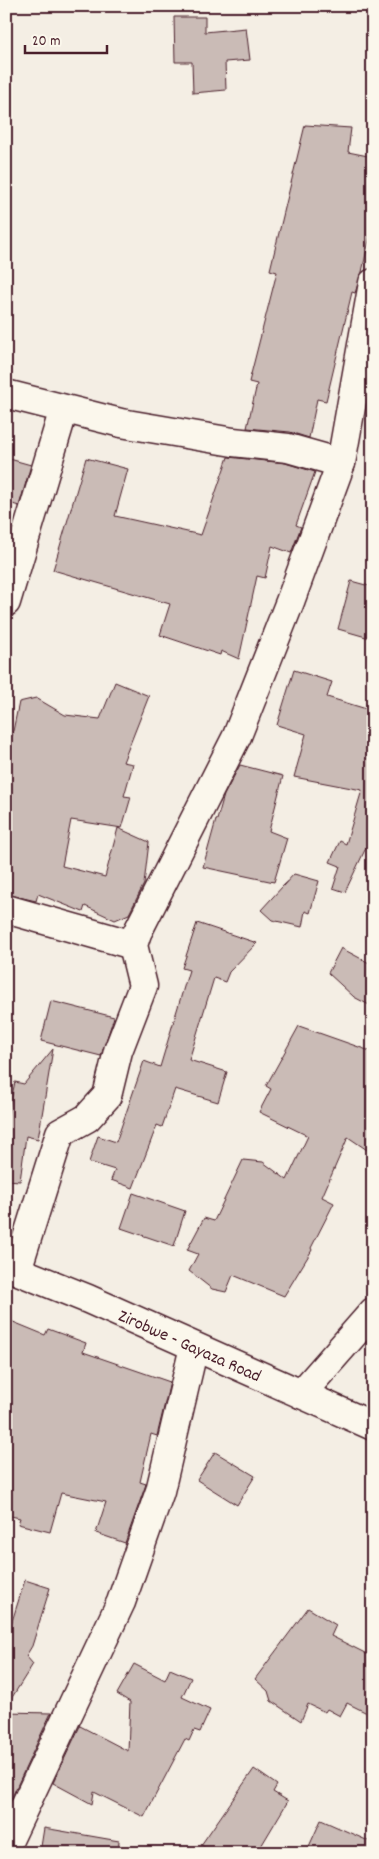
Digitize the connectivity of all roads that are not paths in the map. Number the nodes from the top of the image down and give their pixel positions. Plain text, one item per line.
1 (373, 283) edge
2 (6, 394) edge
3 (64, 409) junction
4 (341, 463) junction
5 (6, 602) edge
6 (6, 908) edge
7 (133, 946) junction
8 (12, 1268) edge
9 (373, 1312) edge
10 (194, 1347) junction
11 (301, 1394) junction
12 (373, 1426) edge
13 (6, 1846) edge

1 - 4 street
2 - 3 street
3 - 4 street
3 - 5 street
4 - 7 street
6 - 7 street
7 - 8 street
8 - 10 street, Zirobwe - Gayaza Road
9 - 11 street
10 - 11 street, Zirobwe - Gayaza Road
10 - 13 street
11 - 12 street, Zirobwe - Gayaza Road

